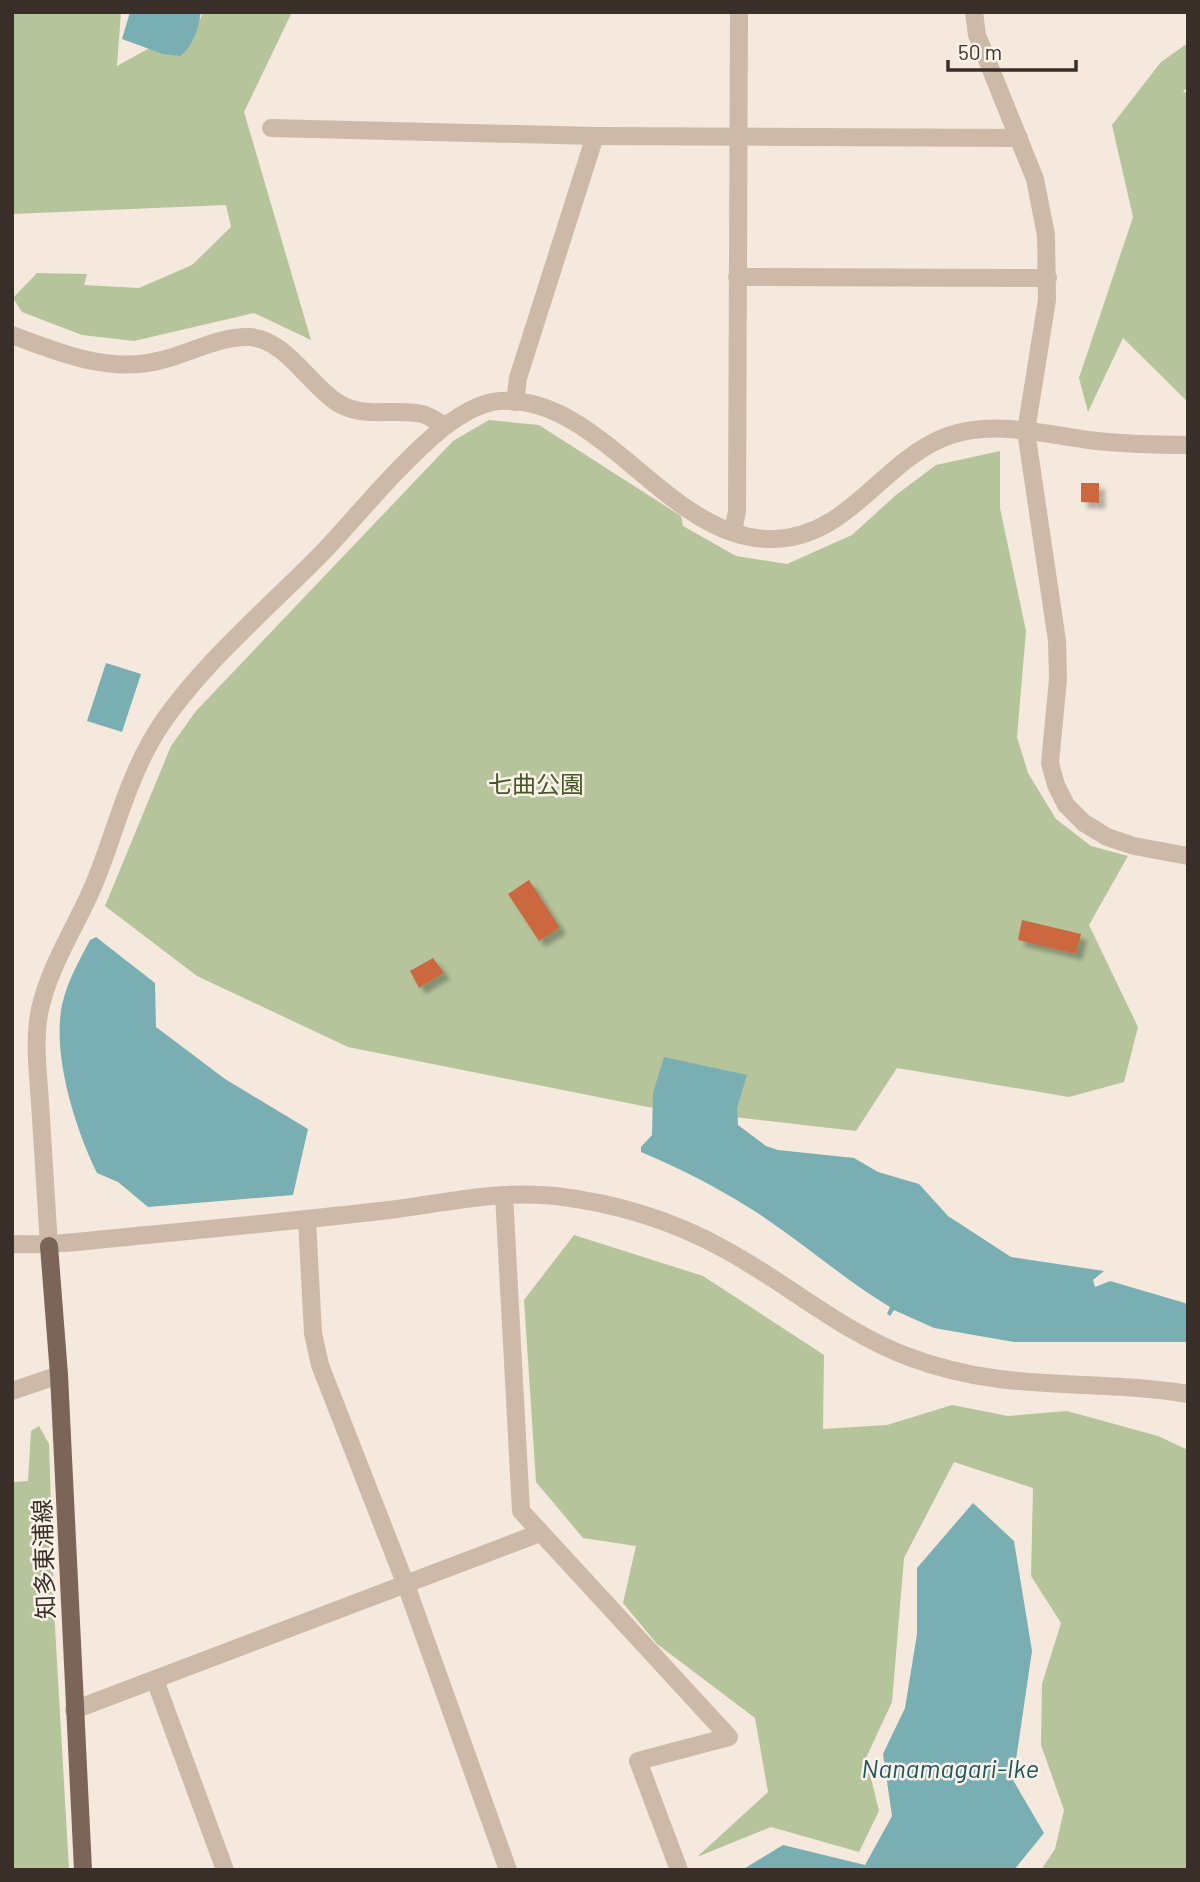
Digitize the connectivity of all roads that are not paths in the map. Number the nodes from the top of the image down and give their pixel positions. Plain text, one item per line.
1 (739, 12) edge
2 (974, 12) edge
3 (271, 128) dead end
4 (594, 136) junction
5 (737, 137) junction
6 (1019, 138) junction
7 (737, 277) junction
8 (1048, 278) junction
9 (12, 335) edge
10 (515, 401) junction
11 (445, 426) junction
12 (1026, 431) junction
13 (1188, 445) edge
14 (733, 532) junction
15 (1188, 856) edge
16 (504, 1195) junction
17 (307, 1220) junction
18 (12, 1244) edge
19 (49, 1246) junction
20 (59, 1374) junction
21 (12, 1391) edge
22 (1188, 1394) edge
23 (540, 1533) junction
24 (406, 1585) junction
25 (155, 1680) junction
26 (74, 1710) junction
27 (83, 1870) edge
28 (225, 1870) edge
29 (508, 1870) edge
30 (679, 1870) edge

1 - 5 street
2 - 6 street
3 - 4 street
4 - 5 street
4 - 10 street
5 - 6 street
5 - 7 street
6 - 8 street
7 - 8 street
7 - 14 street
8 - 12 street
9 - 11 street
10 - 11 street
10 - 14 street
11 - 19 street
12 - 13 street
12 - 14 street
12 - 15 street
16 - 17 street
16 - 22 street
16 - 23 street
17 - 19 street
17 - 24 street
18 - 19 street
19 - 20 main road, 知多東浦線
20 - 21 street
20 - 26 main road, 知多東浦線
23 - 24 street
23 - 30 street
24 - 25 street
24 - 29 street
25 - 26 street
25 - 28 street
26 - 27 main road, 知多東浦線

